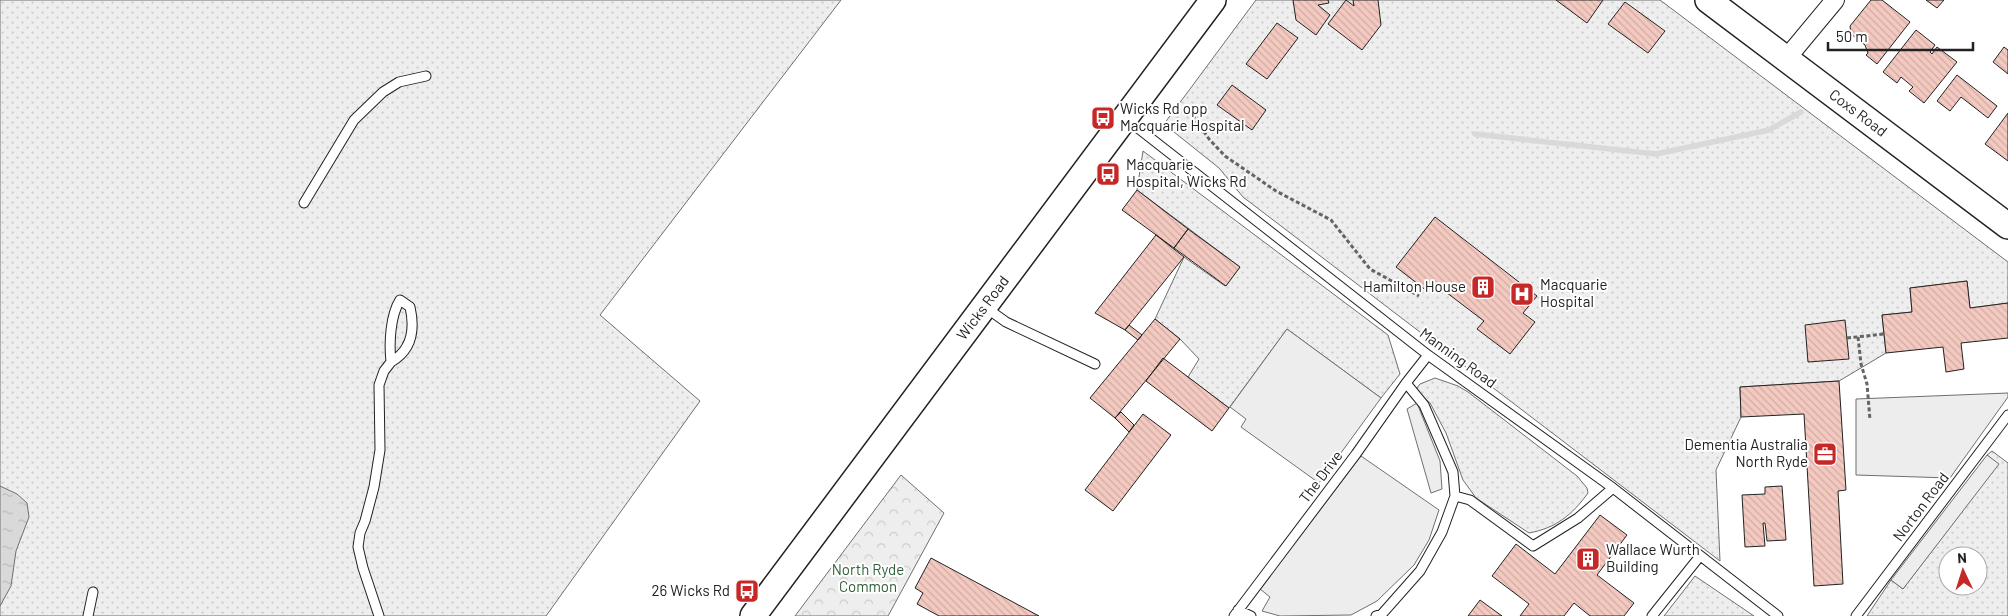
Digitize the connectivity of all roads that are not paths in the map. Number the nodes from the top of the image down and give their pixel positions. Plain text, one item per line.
1 (1213, 0) edge
2 (1708, 0) edge
3 (1835, 0) edge
4 (1786, 58) junction
5 (426, 76) dead end
6 (1125, 118) junction
7 (304, 203) dead end
8 (2006, 221) edge
9 (984, 307) junction
10 (1428, 355) junction
11 (391, 362) junction
12 (1095, 364) dead end
13 (1406, 383) junction
14 (2008, 415) edge
15 (1613, 488) junction
16 (1455, 496) junction
17 (1700, 556) junction
18 (93, 592) dead end
19 (1236, 613) edge
20 (88, 616) edge
21 (379, 616) edge
22 (753, 616) edge
23 (1251, 616) edge
24 (1376, 616) edge
25 (1652, 616) edge
26 (1778, 616) edge
27 (1856, 616) edge

1 - 6 main road, Wicks Road
2 - 4 main road, Coxs Road
3 - 4 street
4 - 8 main road, Coxs Road
5 - 7 lane
6 - 9 main road, Wicks Road
6 - 10 lane, Manning Road
9 - 12 lane
9 - 22 main road, Wicks Road
10 - 13 lane, The Drive
10 - 15 lane, Manning Road
11 - 11 lane
11 - 21 lane
13 - 16 lane
13 - 19 lane, The Drive
14 - 27 lane, Norton Road
15 - 16 lane
15 - 17 lane, Manning Road
16 - 24 lane
17 - 25 lane
17 - 26 lane, Manning Road
18 - 20 lane
19 - 23 lane

